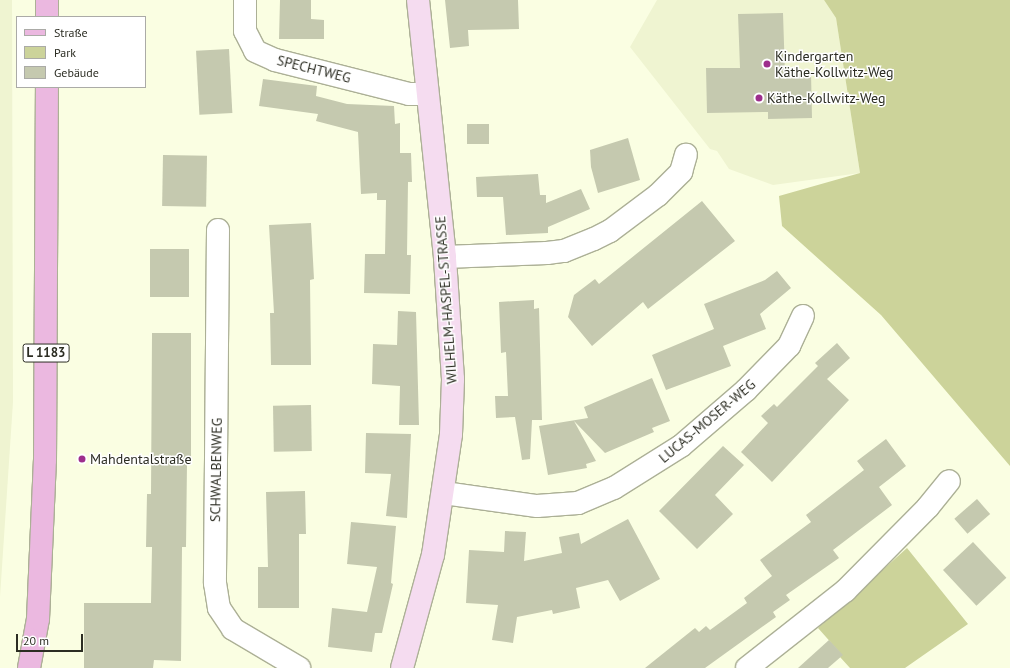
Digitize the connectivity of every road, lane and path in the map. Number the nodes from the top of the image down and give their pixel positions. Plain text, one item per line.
1 (47, 0) edge
2 (245, 0) edge
3 (418, 0) edge
4 (47, 16) edge
5 (47, 88) edge
6 (426, 94) junction
7 (686, 155) dead end
8 (218, 230) dead end
9 (445, 257) junction
10 (803, 316) dead end
11 (949, 481) dead end
12 (444, 493) junction
13 (38, 619) junction
14 (29, 668) edge
15 (45, 668) edge
16 (299, 668) edge
17 (402, 668) edge
18 (747, 668) edge

1 - 4 main road
2 - 6 street, SPECHTWEG
3 - 6 street, WILHELM-HASPEL-STRASSE
5 - 13 main road, L 1183
6 - 9 street, WILHELM-HASPEL-STRASSE
7 - 9 street
8 - 16 street, SCHWALBENWEG
9 - 12 street, WILHELM-HASPEL-STRASSE
10 - 12 street, LUCAS-MOSER-WEG
11 - 18 street
12 - 17 street, WILHELM-HASPEL-STRASSE
13 - 14 main road, L 1183
13 - 15 main road, L 1183

